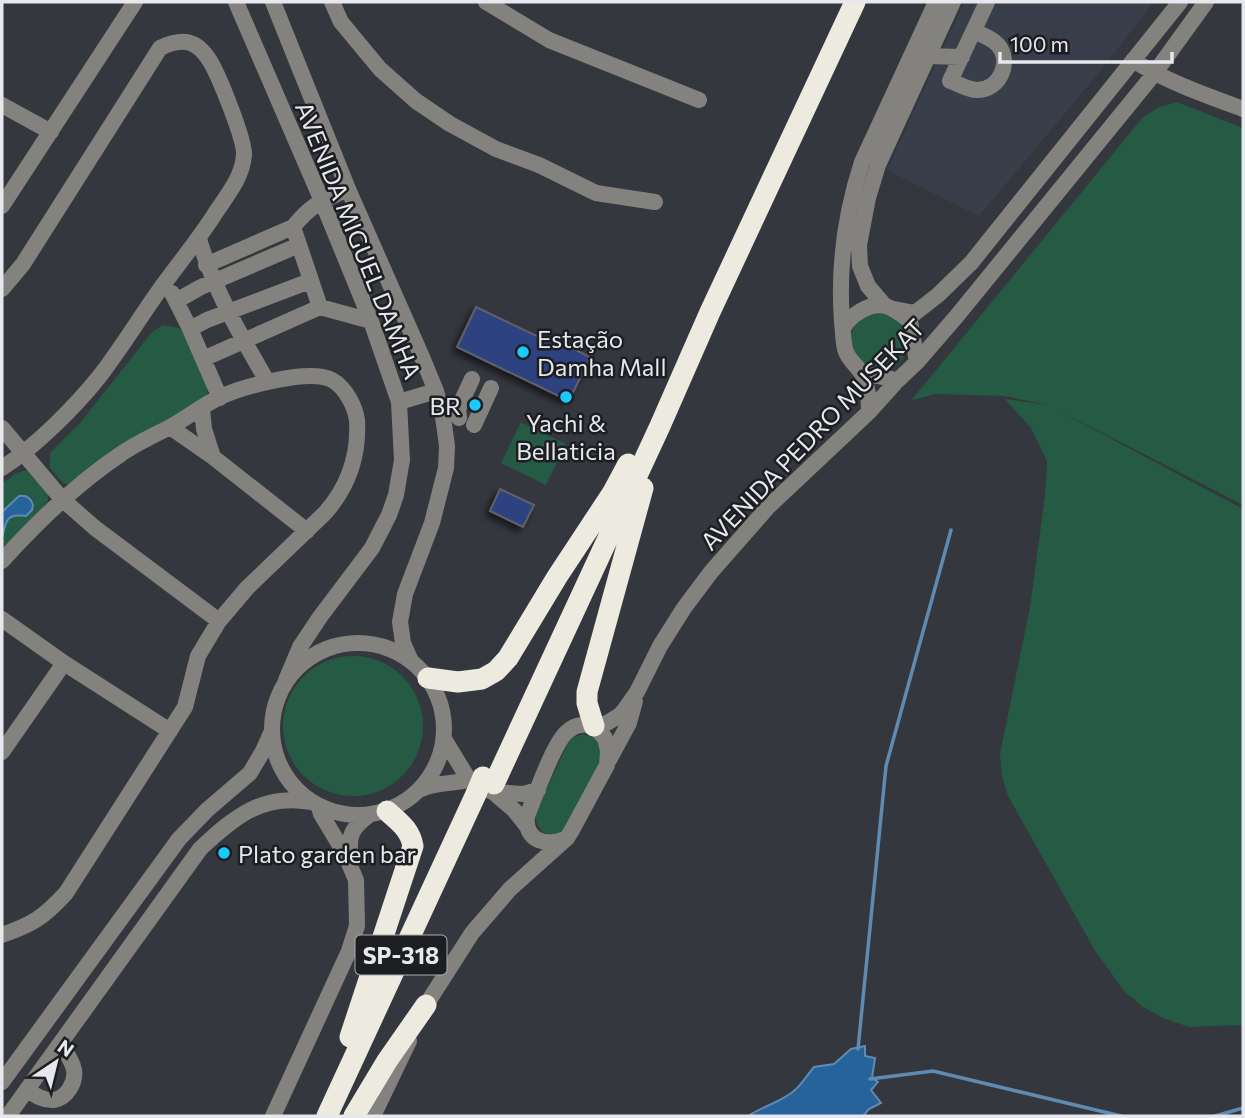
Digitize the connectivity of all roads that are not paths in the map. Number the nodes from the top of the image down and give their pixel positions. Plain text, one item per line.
1 (135, 2) edge
2 (236, 2) edge
3 (273, 2) edge
4 (332, 2) edge
5 (486, 2) edge
6 (841, 2) edge
7 (855, 2) edge
8 (936, 2) edge
9 (953, 2) edge
10 (987, 2) edge
11 (1180, 2) edge
12 (1206, 2) edge
13 (974, 31) junction
14 (922, 52) junction
15 (962, 57) junction
16 (1133, 60) junction
17 (1154, 74) junction
18 (699, 100) dead end
19 (2, 105) edge
20 (1243, 109) edge
21 (51, 132) junction
22 (348, 189) junction
23 (322, 201) junction
24 (655, 202) dead end
25 (2, 206) edge
26 (293, 227) junction
27 (199, 239) junction
28 (299, 245) junction
29 (206, 265) junction
30 (310, 281) junction
31 (166, 282) junction
32 (214, 282) junction
33 (2, 289) edge
34 (176, 301) junction
35 (320, 307) junction
36 (889, 308) junction
37 (229, 312) junction
38 (371, 321) junction
39 (190, 328) junction
40 (843, 328) junction
41 (243, 340) junction
42 (203, 359) junction
43 (917, 362) junction
44 (862, 374) junction
45 (897, 381) junction
46 (267, 382) junction
47 (486, 386) joint
48 (436, 391) junction
49 (220, 398) junction
50 (399, 402) junction
51 (201, 408) junction
52 (869, 412) junction
53 (655, 424) junction
54 (2, 428) edge
55 (170, 428) junction
56 (22, 454) junction
57 (213, 457) junction
58 (2, 468) edge
59 (62, 499) junction
60 (307, 531) junction
61 (2, 561) edge
62 (2, 619) edge
63 (219, 621) junction
64 (411, 660) junction
65 (64, 663) junction
66 (428, 678) junction
67 (286, 680) junction
68 (637, 692) junction
69 (594, 726) junction
70 (170, 731) junction
71 (271, 733) junction
72 (444, 739) junction
73 (2, 752) edge
74 (607, 765) junction
75 (484, 788) junction
76 (421, 789) junction
77 (538, 790) junction
78 (316, 805) junction
79 (378, 813) junction
80 (526, 825) junction
81 (567, 838) junction
82 (352, 869) junction
83 (2, 934) edge
84 (426, 1005) junction
85 (60, 1045) junction
86 (2, 1082) edge
87 (27, 1090) junction
88 (8, 1116) edge
89 (273, 1116) edge
90 (325, 1116) edge
91 (341, 1116) edge
92 (354, 1116) edge
93 (373, 1116) edge

1 - 21 street
2 - 23 street, AVENIDA MIGUEL DAMHA
3 - 22 street, AVENIDA MIGUEL DAMHA
4 - 24 street
5 - 18 street
6 - 53 highway, SP-318
7 - 53 highway, SP-318
8 - 14 street
9 - 14 street
10 - 13 street
11 - 16 street, AVENIDA PEDRO MUSEKAT
12 - 17 street, AVENIDA PEDRO MUSEKAT
13 - 15 street
13 - 15 street
14 - 15 street
14 - 36 street
14 - 40 street
16 - 17 street
16 - 36 street, AVENIDA PEDRO MUSEKAT
17 - 20 street
17 - 43 street, AVENIDA PEDRO MUSEKAT
19 - 21 street
21 - 25 street
22 - 23 street
22 - 48 street, AVENIDA MIGUEL DAMHA
23 - 26 street
23 - 38 street, AVENIDA MIGUEL DAMHA
26 - 28 street
26 - 29 street
27 - 29 street
27 - 31 street
27 - 33 street
28 - 30 street
28 - 32 street
29 - 32 street
30 - 35 street
30 - 37 street
31 - 34 street
31 - 56 street
32 - 34 street
32 - 37 street
34 - 39 street
35 - 38 street
35 - 41 street
36 - 40 street
36 - 43 street
37 - 39 street
37 - 41 street
38 - 50 street, AVENIDA MIGUEL DAMHA
39 - 42 street
40 - 44 street
41 - 42 street
41 - 46 street
42 - 49 street
43 - 45 street, AVENIDA PEDRO MUSEKAT
44 - 45 street
44 - 52 street
45 - 52 street, AVENIDA PEDRO MUSEKAT
46 - 49 street
46 - 60 street
47 - 47 street
48 - 50 street
48 - 64 street, AVENIDA MIGUEL DAMHA
49 - 51 street
50 - 67 street, AVENIDA MIGUEL DAMHA
51 - 55 street
51 - 57 street
52 - 68 street, AVENIDA PEDRO MUSEKAT
53 - 66 highway
53 - 69 highway
53 - 75 highway, SP-318
54 - 56 street
55 - 57 street
55 - 59 street
56 - 58 street
56 - 59 street
57 - 60 street
59 - 61 street
59 - 63 street
60 - 63 street
62 - 65 street
63 - 70 street
64 - 66 street
64 - 67 street
65 - 70 street
65 - 73 street
66 - 72 street
67 - 71 street
68 - 69 street, AVENIDA PEDRO MUSEKAT
68 - 74 street, AVENIDA PEDRO MUSEKAT
69 - 74 street
69 - 77 street, AVENIDA PEDRO MUSEKAT
70 - 83 street
71 - 78 street
71 - 86 street
72 - 75 street
72 - 76 street
74 - 81 street, AVENIDA PEDRO MUSEKAT
75 - 76 street
75 - 77 street
75 - 80 street
75 - 90 highway, SP-318
75 - 91 highway, SP-318
76 - 79 street
77 - 80 street
78 - 79 street
78 - 82 street
78 - 85 street
79 - 82 street
79 - 90 highway
80 - 81 street
81 - 84 street, AVENIDA PEDRO MUSEKAT
82 - 89 street
84 - 92 highway
84 - 93 street, AVENIDA PEDRO MUSEKAT
85 - 87 street
85 - 87 street
87 - 88 street

